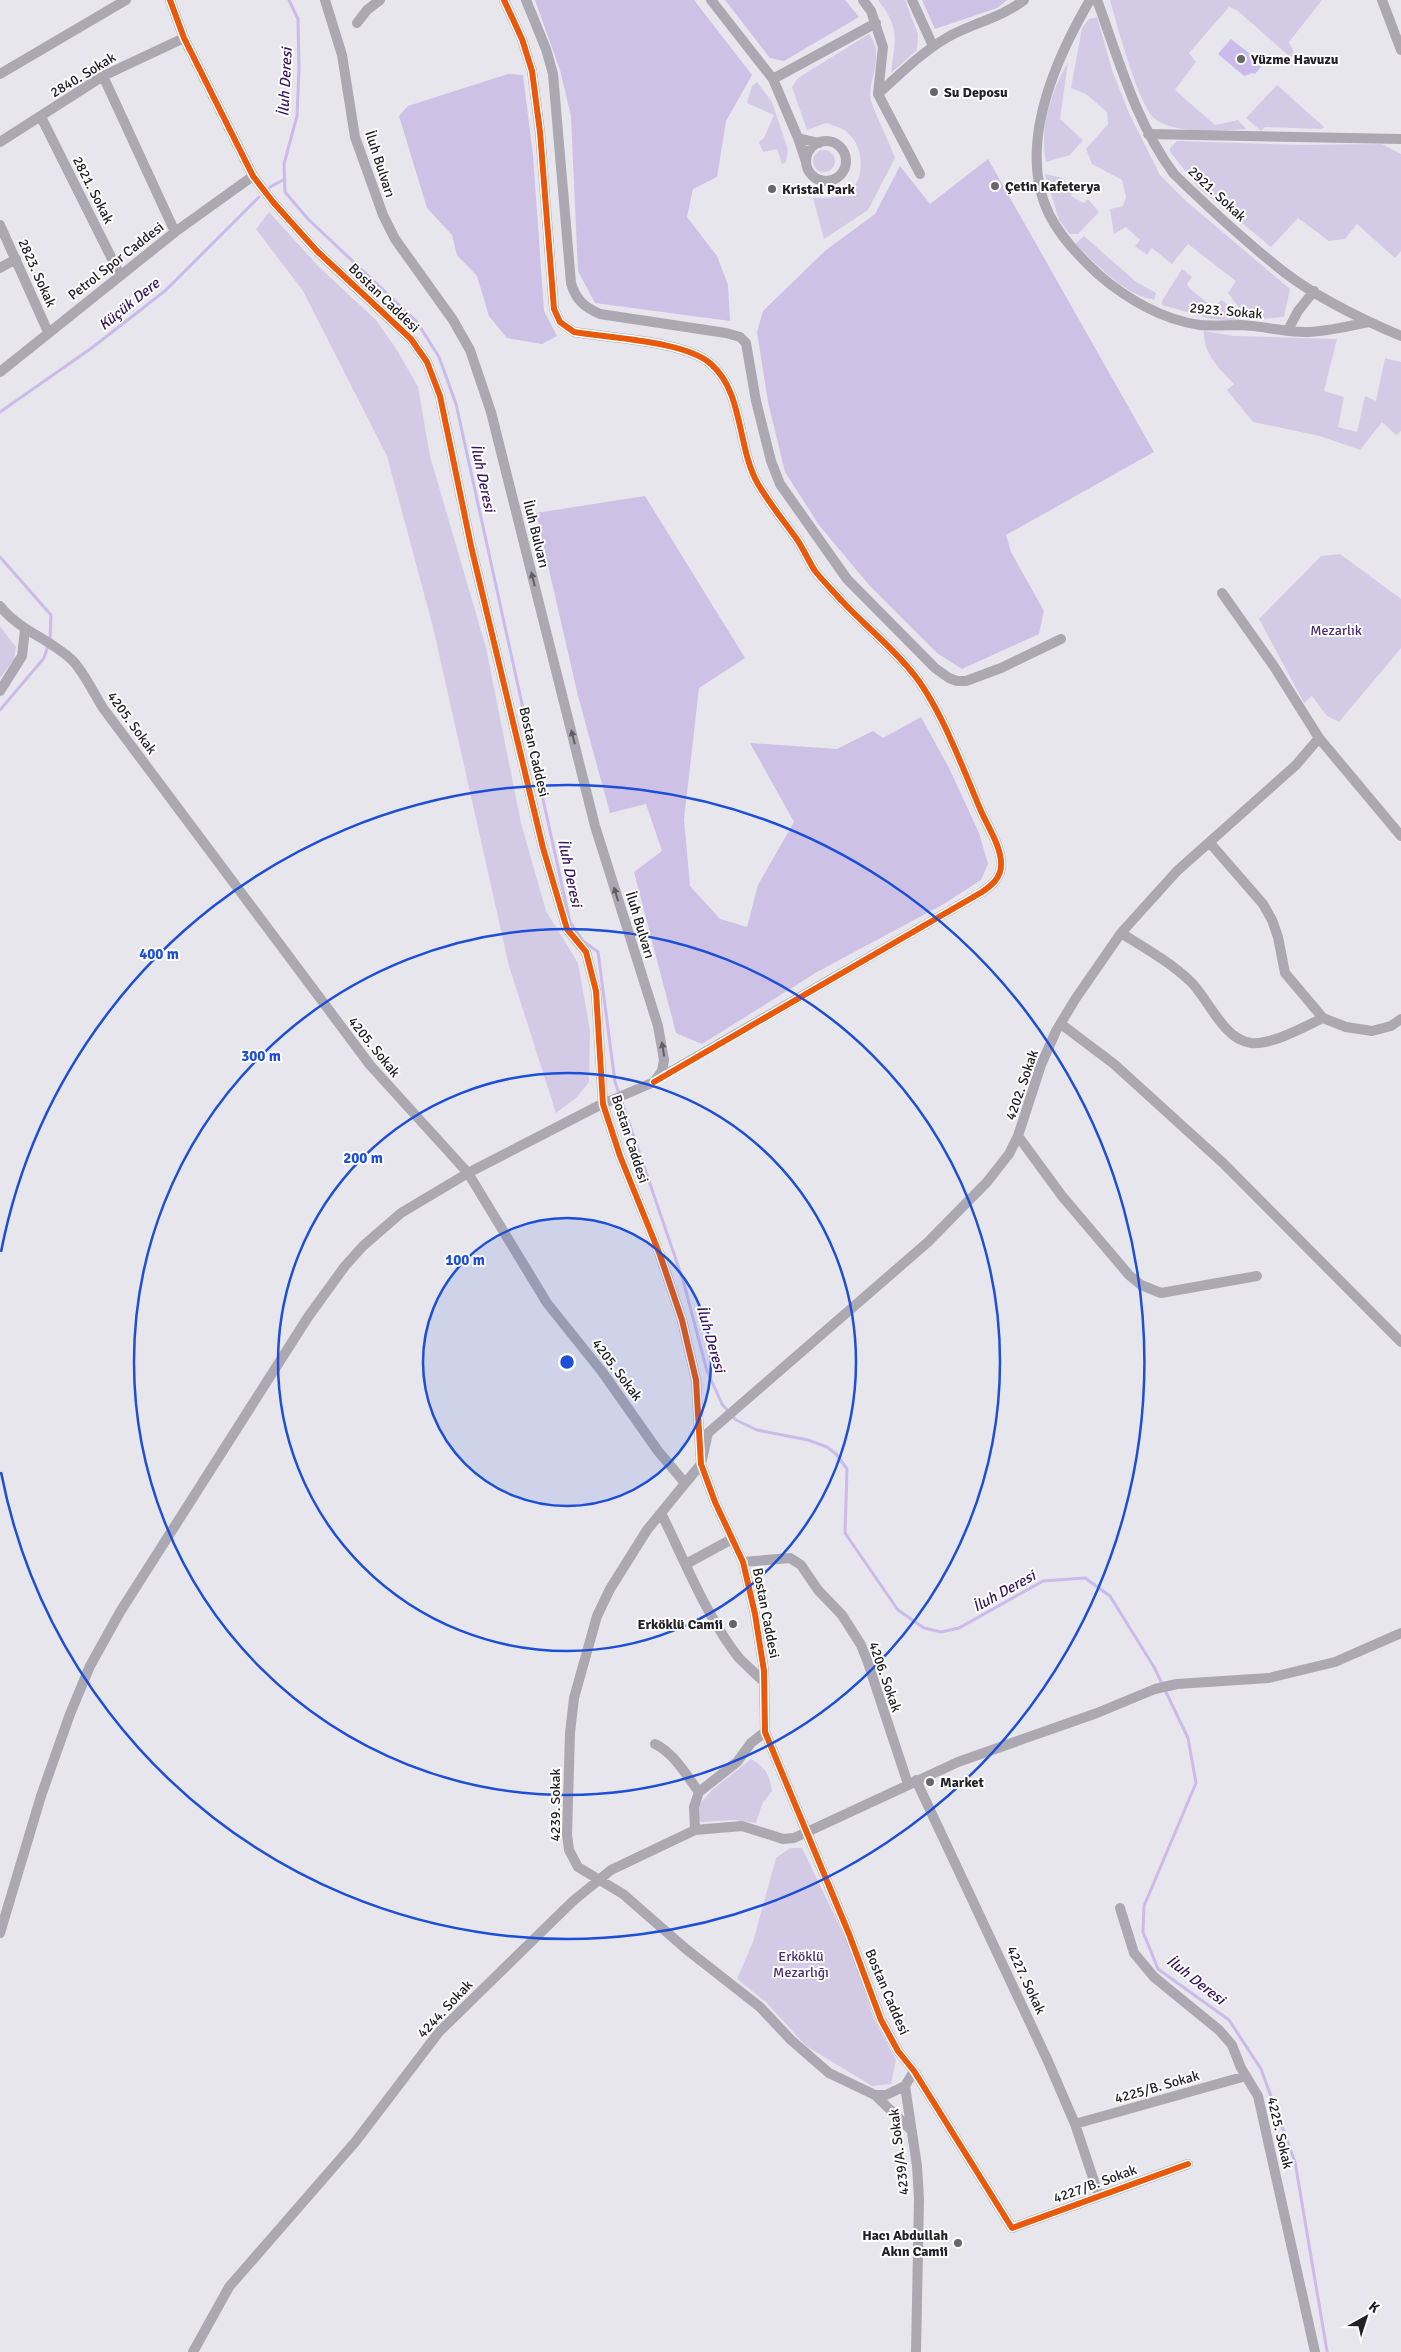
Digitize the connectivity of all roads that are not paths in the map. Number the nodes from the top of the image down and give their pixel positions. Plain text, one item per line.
1 (126, 0) edge
2 (170, 0) edge
3 (325, 0) edge
4 (380, 0) edge
5 (504, 0) edge
6 (526, 0) edge
7 (711, 0) edge
8 (863, 0) edge
9 (912, 0) edge
10 (1024, 0) edge
11 (1090, 0) edge
12 (1097, 0) edge
13 (1382, 0) edge
14 (357, 23) dead end
15 (876, 23) junction
16 (184, 38) junction
17 (933, 46) junction
18 (1401, 50) edge
19 (0, 74) edge
20 (103, 76) junction
21 (773, 79) junction
22 (878, 94) junction
23 (41, 117) junction
24 (1148, 134) junction
25 (798, 138) junction
26 (1401, 139) edge
27 (0, 142) edge
28 (819, 143) junction
29 (806, 164) junction
30 (920, 174) dead end
31 (252, 176) junction
32 (0, 225) edge
33 (175, 232) junction
34 (16, 259) junction
35 (0, 268) edge
36 (120, 275) junction
37 (1314, 292) junction
38 (1369, 322) junction
39 (1288, 330) junction
40 (48, 332) junction
41 (1401, 336) edge
42 (0, 372) edge
43 (1222, 592) dead end
44 (0, 606) edge
45 (30, 632) junction
46 (1061, 639) dead end
47 (0, 691) edge
48 (1319, 738) junction
49 (1401, 836) edge
50 (1210, 843) junction
51 (1122, 933) junction
52 (1323, 1018) junction
53 (1401, 1019) edge
54 (1061, 1024) junction
55 (654, 1082) junction
56 (606, 1102) junction
57 (1018, 1136) junction
58 (468, 1173) junction
59 (1257, 1276) dead end
60 (1401, 1342) edge
61 (725, 1418) joint
62 (701, 1464) junction
63 (686, 1483) junction
64 (661, 1513) junction
65 (732, 1538) junction
66 (743, 1562) junction
67 (686, 1564) junction
68 (1401, 1633) edge
69 (764, 1682) junction
70 (765, 1732) junction
71 (655, 1744) dead end
72 (912, 1782) junction
73 (699, 1792) junction
74 (695, 1830) junction
75 (808, 1833) junction
76 (599, 1879) junction
77 (1120, 1908) dead end
78 (0, 1933) edge
79 (914, 2071) junction
80 (1246, 2076) junction
81 (905, 2086) junction
82 (875, 2095) junction
83 (1075, 2124) junction
84 (912, 2131) junction
85 (1188, 2164) dead end
86 (1099, 2196) junction
87 (1012, 2228) joint
88 (193, 2352) edge
89 (916, 2352) edge
90 (1315, 2352) edge

1 - 19 street
2 - 16 street, Bostan Caddesi
55 -> 3 street, İluh Bulvarı
4 - 14 street
5 - 55 street
6 - 46 street
7 - 21 street
8 - 15 street
9 - 17 street
10 - 17 street
11 - 39 street, 2923. Sokak
12 - 24 street, 2921. Sokak
13 - 18 street
15 - 21 street
15 - 22 street
16 - 20 street, 2840. Sokak
16 - 31 street, Bostan Caddesi
17 - 22 street
20 - 23 street, 2840. Sokak
20 - 33 street
21 - 25 street
22 - 30 street
23 - 27 street, 2840. Sokak
23 - 36 street, 2821. Sokak
24 - 26 street
24 - 37 street, 2921. Sokak
25 - 28 street
25 - 29 street
28 - 29 street
28 - 29 street
31 - 33 street, Petrol Spor Caddesi
31 - 56 street, Bostan Caddesi
32 - 34 street, 2823. Sokak
33 - 36 street, Petrol Spor Caddesi
34 - 35 street
34 - 40 street, 2823. Sokak
36 - 40 street, Petrol Spor Caddesi
37 - 38 street, 2921. Sokak
37 - 39 street
38 - 39 street, 2923. Sokak
38 - 41 street, 2921. Sokak
40 - 42 street, Petrol Spor Caddesi
43 - 48 street
44 - 45 street, 4205. Sokak
45 - 47 street
45 - 58 street, 4205. Sokak
48 - 49 street
48 - 50 street, 4202. Sokak
50 - 51 street, 4202. Sokak
50 - 52 street
51 - 52 street
51 - 54 street, 4202. Sokak
52 - 53 street
54 - 57 street, 4202. Sokak
54 - 60 street
55 - 56 street
56 - 58 street
56 - 62 street, Bostan Caddesi
57 - 59 street
57 - 61 street, 4202. Sokak
58 - 63 street, 4205. Sokak
58 - 78 street
61 - 62 street, 4239. Sokak
62 - 63 street, 4239. Sokak
62 - 65 street, Bostan Caddesi
63 - 64 street, 4239. Sokak
64 - 67 street
64 - 76 street, 4239. Sokak
65 - 66 street, Bostan Caddesi
65 - 67 street
66 - 69 street, Bostan Caddesi
66 - 72 street, 4206. Sokak
67 - 69 street
68 - 72 street, 4244. Sokak
69 - 70 street, Bostan Caddesi
70 - 73 street
70 - 75 street, Bostan Caddesi
71 - 73 street
72 - 75 street, 4244. Sokak
72 - 83 street, 4227. Sokak
73 - 74 street
74 - 75 street, 4244. Sokak
74 - 76 street, 4244. Sokak
75 - 79 street, Bostan Caddesi
76 - 82 street, 4239. Sokak
76 - 88 street, 4244. Sokak
77 - 80 street, 4225. Sokak
79 - 81 street
79 - 87 street, Bostan Caddesi
80 - 83 street, 4225/B. Sokak
80 - 90 street, 4225. Sokak
81 - 82 street
81 - 84 street, 4239/A. Sokak
82 - 84 street, 4239. Sokak
83 - 86 street, 4227. Sokak
84 - 89 street, 4239/A. Sokak
85 - 86 street, 4227/B. Sokak
86 - 87 street, 4227/B. Sokak

